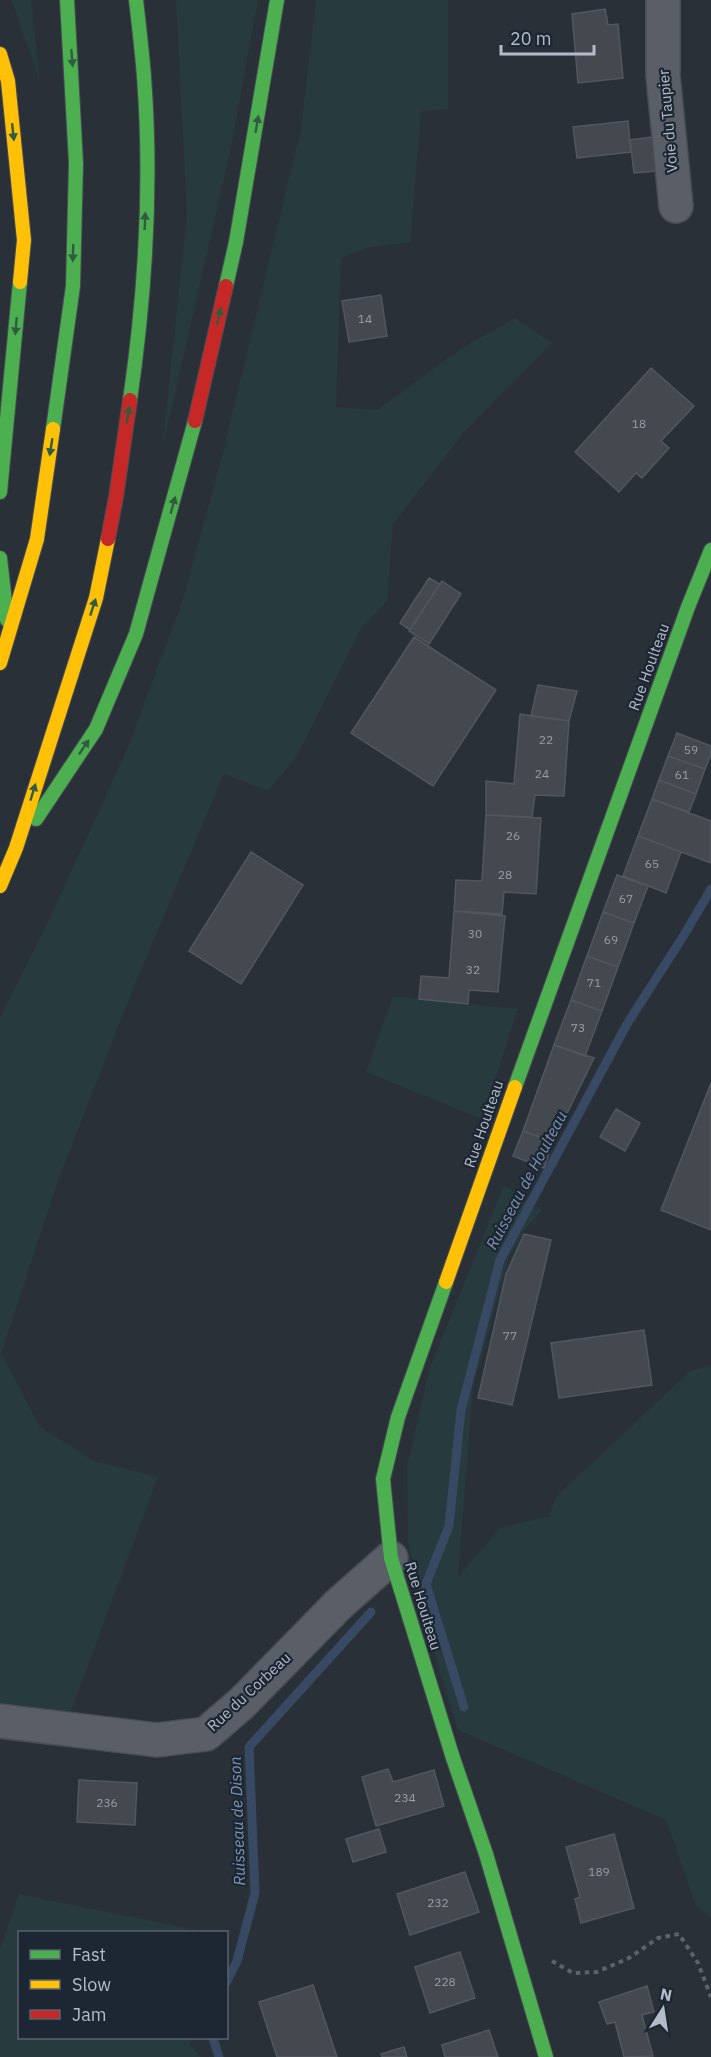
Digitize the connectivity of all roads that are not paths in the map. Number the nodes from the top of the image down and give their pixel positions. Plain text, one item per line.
1 (67, 0) edge
2 (136, 0) edge
3 (278, 0) edge
4 (663, 0) edge
5 (0, 54) edge
6 (676, 206) dead end
7 (0, 492) edge
8 (711, 550) edge
9 (0, 558) edge
10 (9, 637) junction
11 (0, 663) edge
12 (16, 848) junction
13 (0, 886) edge
14 (391, 1558) junction
15 (0, 1721) edge
16 (546, 2057) edge

1 -> 10 main road
12 -> 2 main road
12 -> 3 main road
4 - 6 street, Voie du Taupier
5 -> 7 main road
8 - 14 main road, Rue Houlteau
9 - 10 main road
10 - 11 main road
12 - 13 main road
14 - 15 street, Rue du Corbeau
14 - 16 main road, Rue Houlteau

